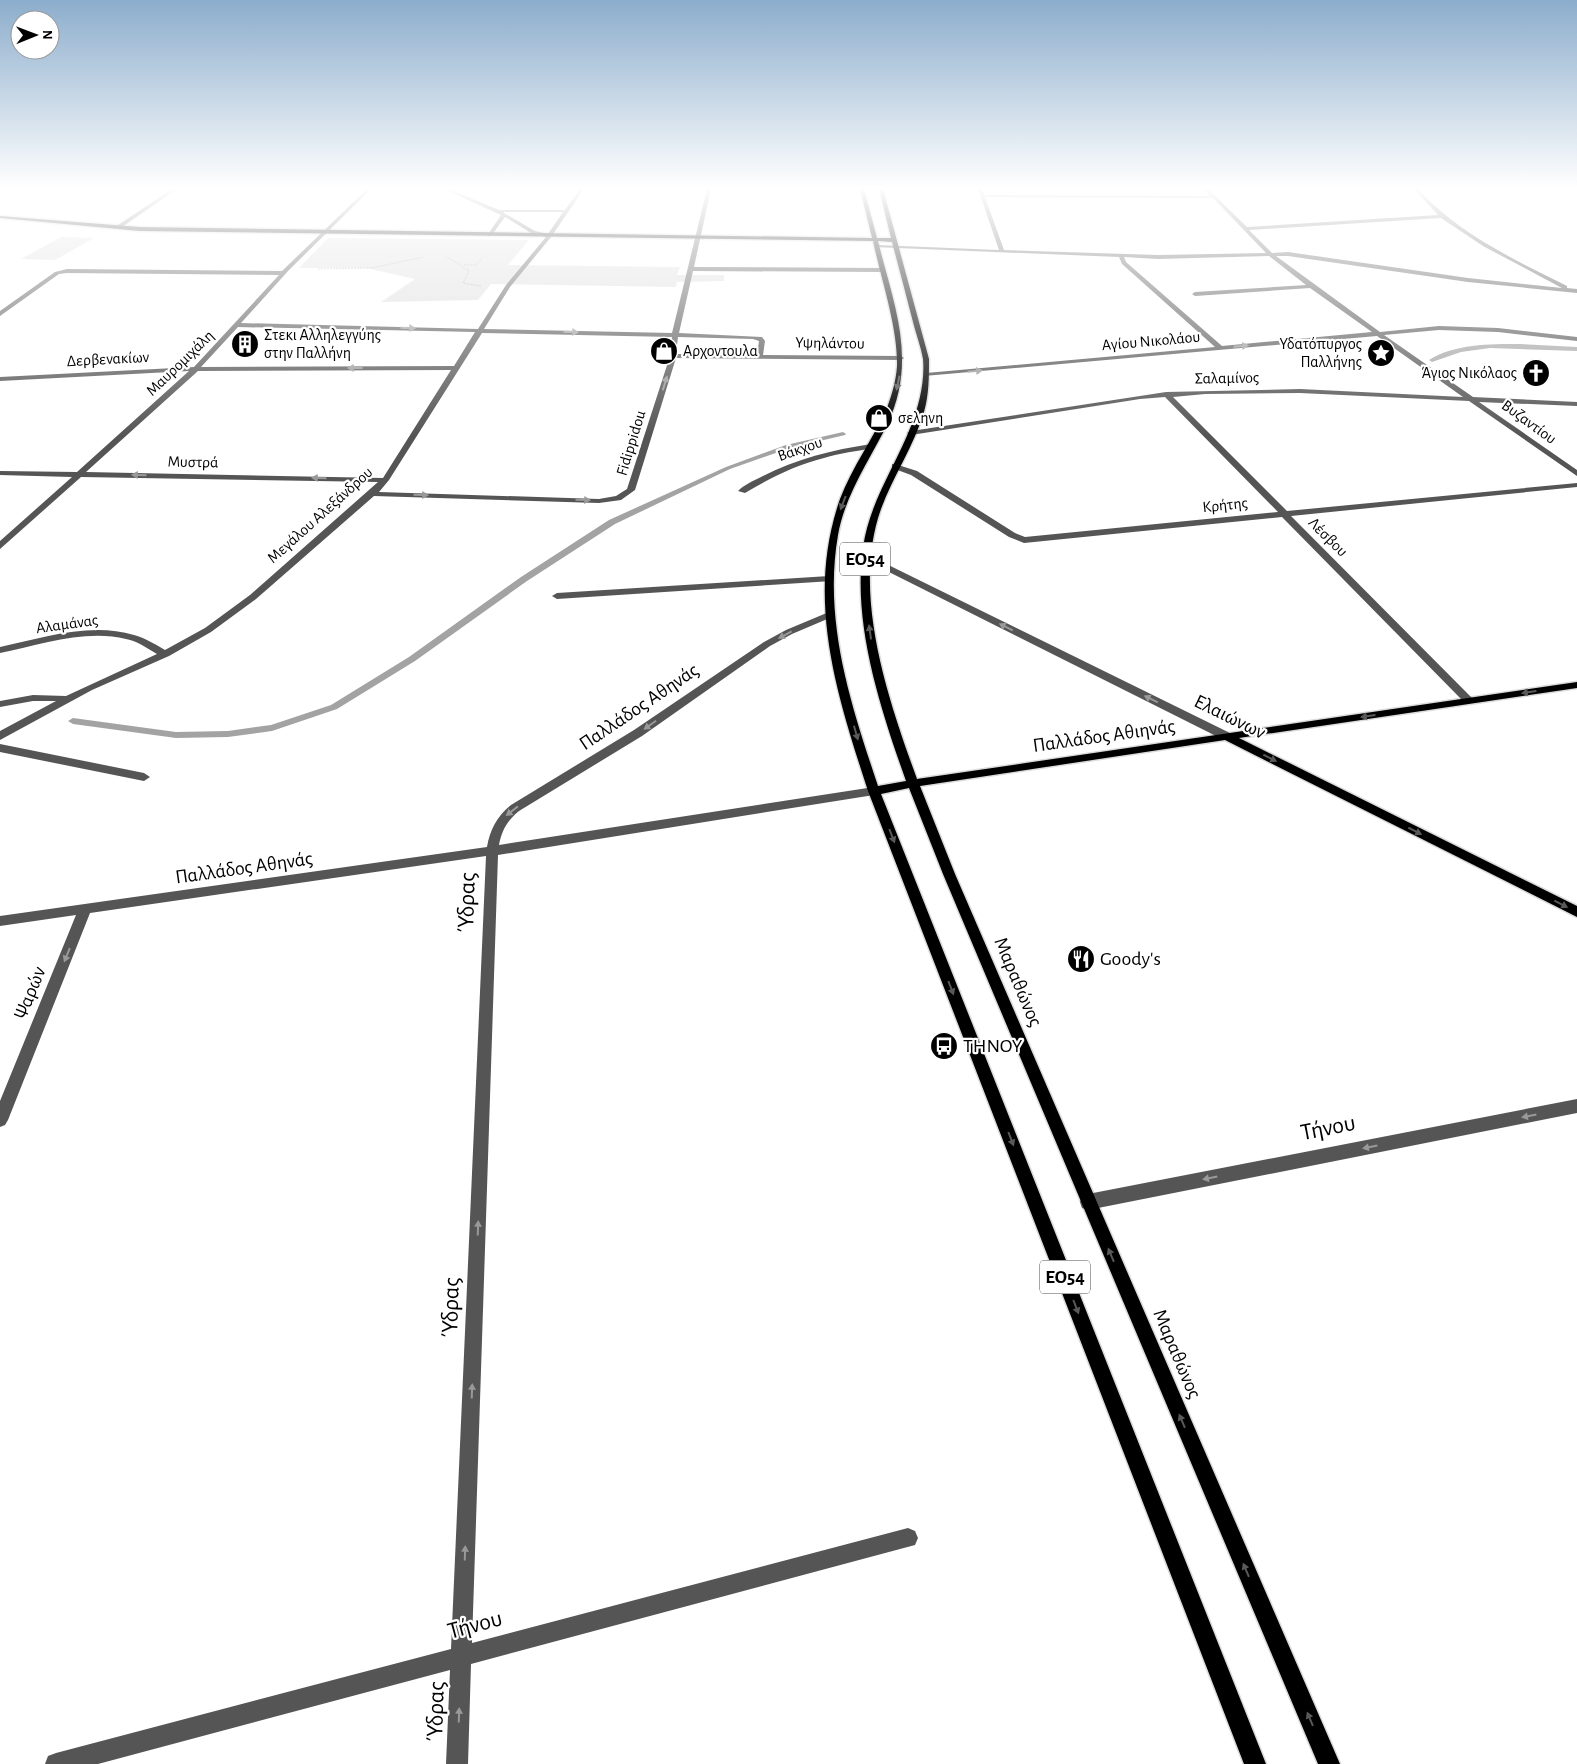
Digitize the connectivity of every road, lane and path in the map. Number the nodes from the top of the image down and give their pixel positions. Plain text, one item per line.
1 (66, 271) edge
2 (286, 271) edge
3 (468, 271) edge
4 (520, 271) edge
5 (690, 271) edge
6 (882, 271) edge
7 (903, 271) edge
8 (1133, 271) edge
9 (1292, 271) edge
10 (1407, 271) edge
11 (1535, 271) edge
12 (508, 286) junction
13 (1311, 286) junction
14 (1575, 292) edge
15 (1195, 294) dead end
16 (0, 314) edge
17 (237, 325) junction
18 (480, 330) junction
19 (1378, 333) junction
20 (675, 335) junction
21 (1577, 339) edge
22 (1220, 348) junction
23 (673, 356) junction
24 (760, 356) junction
25 (900, 358) junction
26 (457, 368) junction
27 (196, 369) junction
28 (926, 375) junction
29 (0, 379) edge
30 (1166, 394) junction
31 (1472, 398) junction
32 (1577, 404) edge
33 (911, 433) junction
34 (871, 446) junction
35 (895, 466) junction
36 (0, 473) edge
37 (80, 474) junction
38 (1577, 474) edge
39 (385, 480) junction
40 (1577, 485) edge
41 (742, 491) dead end
42 (372, 494) junction
43 (1284, 515) junction
44 (0, 546) edge
45 (866, 557) junction
46 (829, 579) junction
47 (557, 596) dead end
48 (829, 615) junction
49 (0, 650) edge
50 (165, 654) junction
51 (1577, 685) edge
52 (67, 699) junction
53 (1469, 701) junction
54 (0, 704) edge
55 (0, 736) edge
56 (1226, 736) junction
57 (0, 748) edge
58 (144, 777) dead end
59 (913, 784) junction
60 (874, 791) junction
61 (492, 851) junction
62 (85, 910) junction
63 (1577, 912) edge
64 (0, 921) edge
65 (1577, 1106) edge
66 (0, 1120) edge
67 (1088, 1202) junction
68 (908, 1538) dead end
69 (462, 1656) junction
70 (56, 1764) edge
71 (457, 1764) edge
72 (1255, 1764) edge
73 (1330, 1764) edge

1 - 16 street
2 - 17 street, Μαυρομιχάλη
3 - 12 path
4 - 12 street, Μεγάλου Αλεξάνδρου
5 - 20 street, Fidippidou
6 - 25 main road, ΕΟ54
7 - 28 main road, Μαραθώνος / ΕΟ54
8 - 22 street
9 - 13 street, Βυζαντίου
10 - 14 street
11 - 14 street
12 - 18 street, Μεγάλου Αλεξάνδρου
13 - 15 street
13 - 19 street, Βυζαντίου
17 -> 18 street
17 - 27 street, Μαυρομιχάλη
18 -> 20 street
18 - 26 street, Μεγάλου Αλεξάνδρου
19 - 21 street, Αγίου Νικολάου
22 -> 19 street, Αγίου Νικολάου
19 - 31 street, Βυζαντίου
20 - 23 street, Fidippidou
20 - 24 street
28 -> 22 street, Αγίου Νικολάου
23 - 24 street, Υψηλάντου
42 -> 23 street, Fidippidou
24 - 25 street, Υψηλάντου
25 -> 34 main road, ΕΟ54
26 -> 27 street, Δερβενακίων
26 - 39 street, Μεγάλου Αλεξάνδρου
27 - 29 street, Δερβενακίων
27 - 37 street, Μαυρομιχάλη
28 - 33 main road, Μαραθώνος / ΕΟ54
30 - 31 street, Σαλαμίνος
30 - 33 street, Σαλαμίνος
30 - 43 street, Λέσβου
31 - 32 street, Σαλαμίνος
31 - 38 street, Βυζαντίου
33 - 35 main road, Μαραθώνος / ΕΟ54
34 - 41 street, Βάκχου
34 -> 46 main road, ΕΟ54
35 - 43 street, Κρήτης
35 - 45 main road, Μαραθώνος / ΕΟ54
36 - 37 street, Μυστρά
39 -> 37 street, Μυστρά
37 - 44 street, Μαυρομιχάλη
39 - 42 street, Μεγάλου Αλεξάνδρου
40 - 43 street, Κρήτης
42 - 50 street, Μεγάλου Αλεξάνδρου
43 - 53 street, Λέσβου
56 -> 45 street, Ελαιώνων
59 -> 45 main road, Μαραθώνος / ΕΟ54
46 - 47 street
46 - 48 main road, ΕΟ54
48 -> 60 main road, ΕΟ54
48 -> 61 street, Παλλάδος Αθηνάς
49 - 50 street, Αλαμάνας
50 - 52 street, Μεγάλου Αλεξάνδρου
51 -> 53 main road, Παλλάδος Αθιηνάς
52 - 54 street
52 - 55 street, Μεγάλου Αλεξάνδρου
53 -> 56 main road, Παλλάδος Αθιηνάς
56 - 59 main road, Παλλάδος Αθιηνάς
56 -> 63 main road, Ελαιώνων
57 - 58 street
59 - 60 main road, Παλλάδος Αθιηνάς
59 - 67 main road, Μαραθώνος / ΕΟ54
60 - 61 street, Παλλάδος Αθηνάς
60 -> 72 main road, ΕΟ54
61 - 62 street, Παλλάδος Αθηνάς
69 -> 61 street, Ύδρας
62 - 64 street, Παλλάδος Αθηνάς
62 -> 66 street, Ψαρών
65 -> 67 street, Τήνου
73 -> 67 main road, Μαραθώνος / ΕΟ54
68 - 69 street, Τήνου
69 - 70 street, Τήνου
71 -> 69 street, Ύδρας

